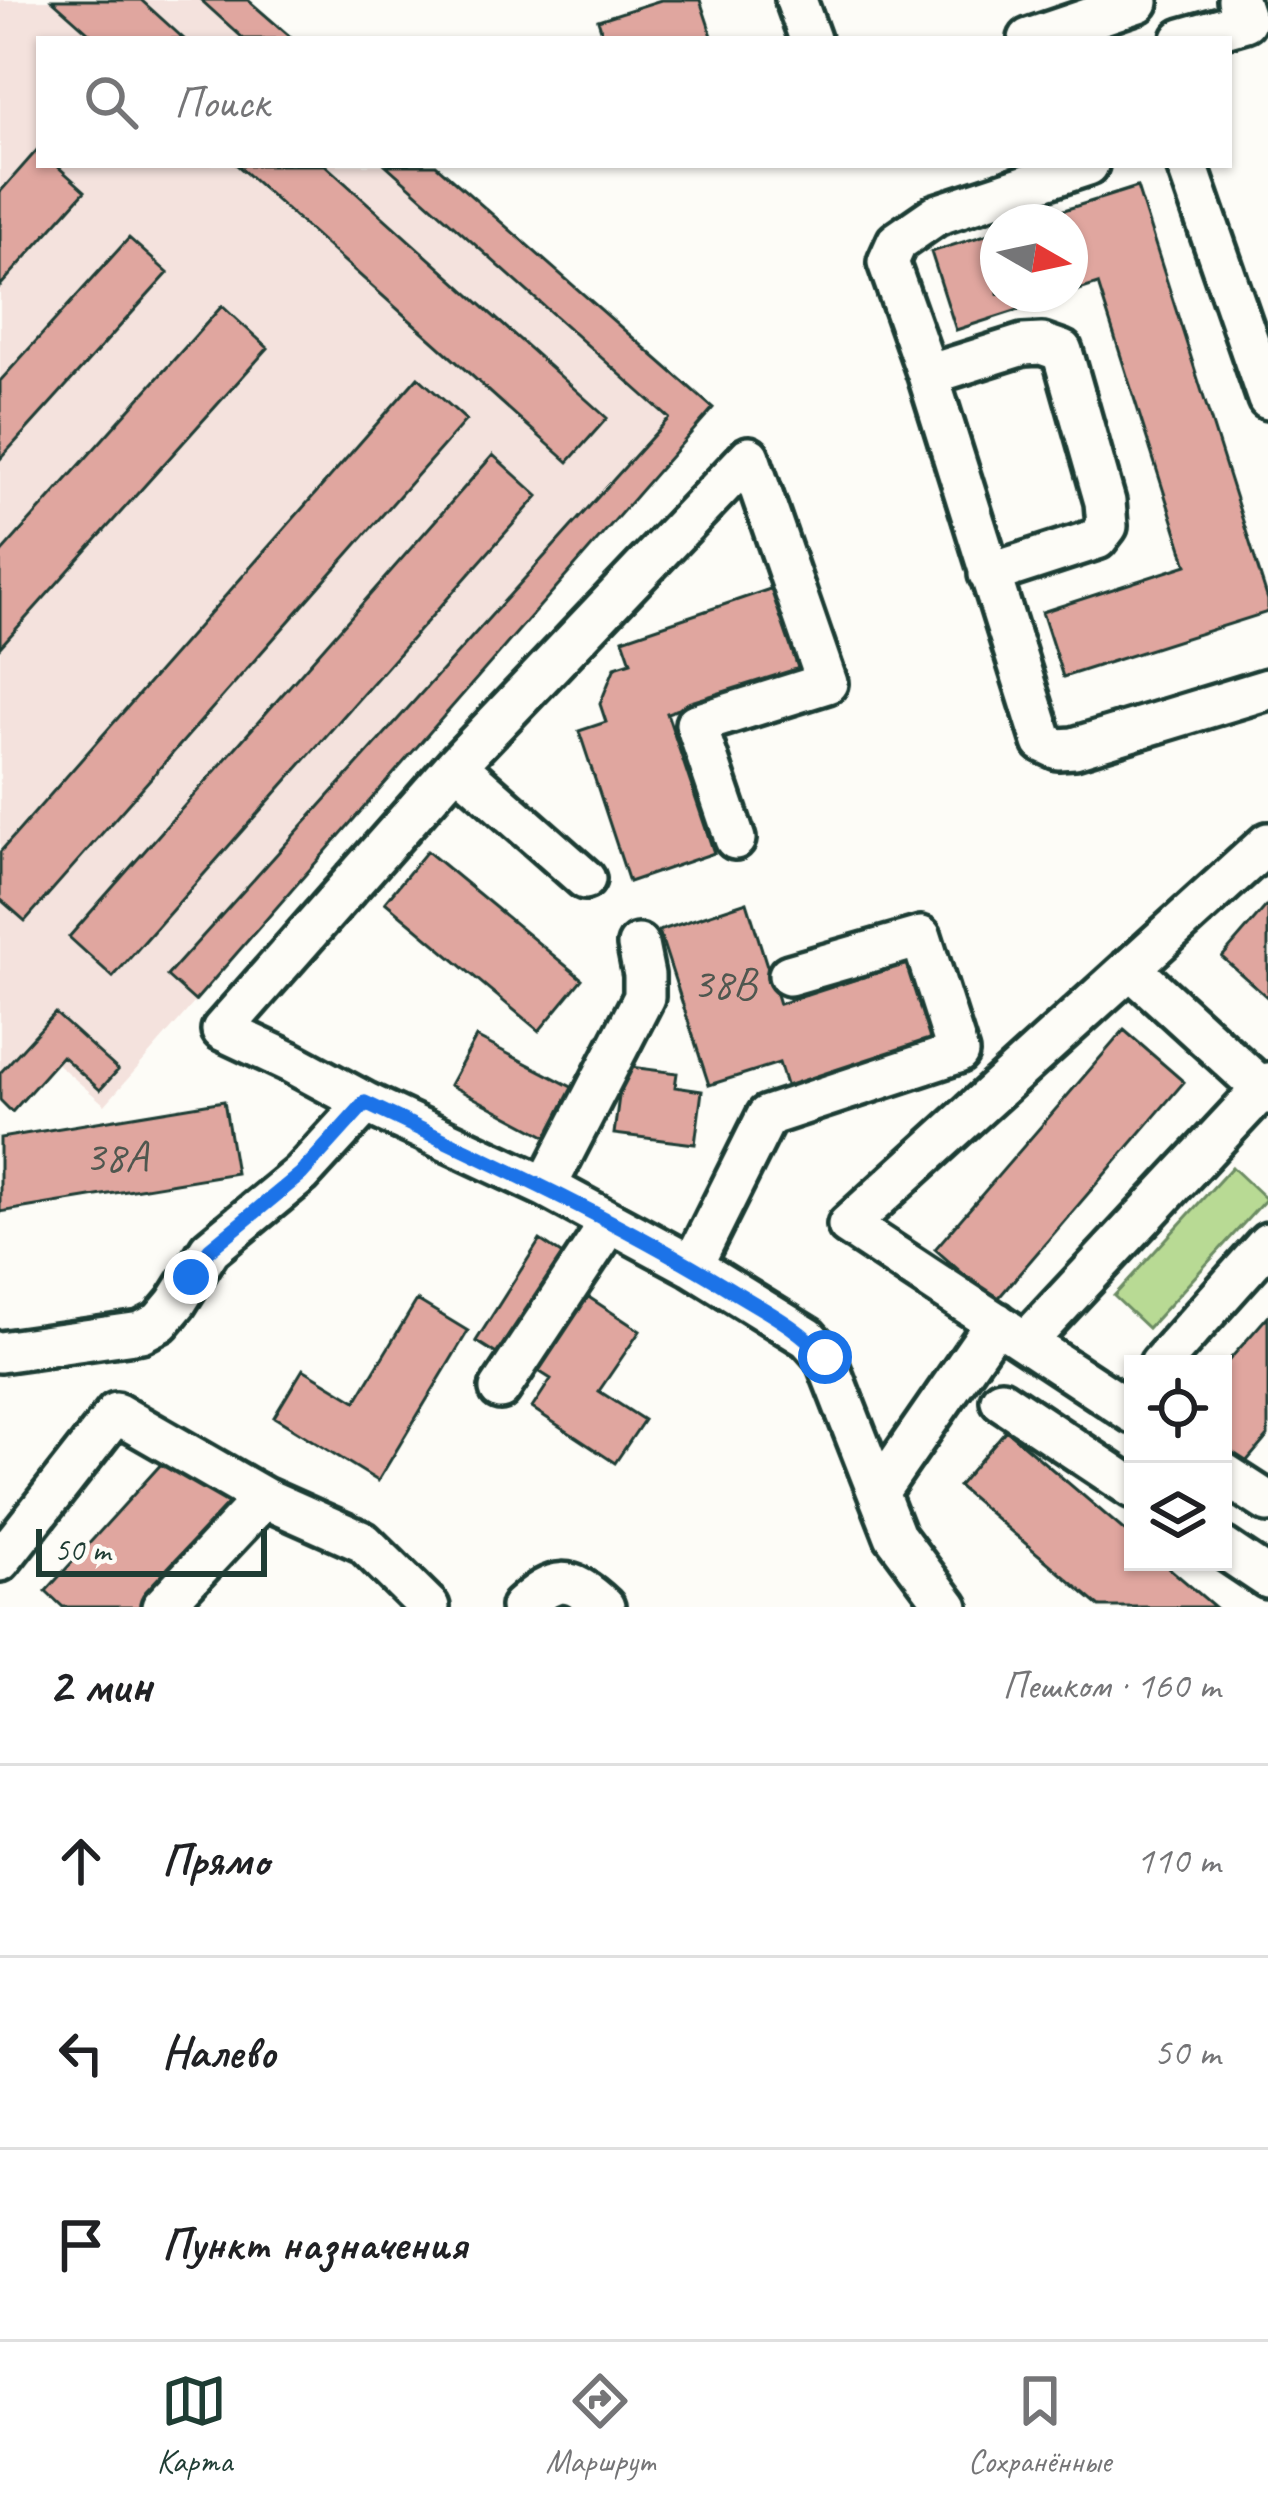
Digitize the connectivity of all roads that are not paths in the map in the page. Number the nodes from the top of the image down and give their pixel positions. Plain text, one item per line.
1 (796, 0) edge
2 (1238, 0) edge
3 (1142, 14) edge
4 (809, 36) edge
5 (1042, 36) edge
6 (1192, 36) edge
7 (1079, 168) edge
8 (1188, 168) edge
9 (928, 375) junction
10 (1268, 399) edge
11 (989, 574) junction
12 (1268, 688) edge
13 (456, 765) junction
14 (735, 839) dead end
15 (1268, 843) edge
16 (585, 879) dead end
17 (638, 945) dead end
18 (1130, 968) junction
19 (788, 975) dead end
20 (1266, 1089) edge
21 (365, 1103) junction
22 (546, 1187) junction
23 (610, 1223) junction
24 (1268, 1243) edge
25 (692, 1266) junction
26 (1011, 1332) junction
27 (0, 1352) edge
28 (1168, 1355) edge
29 (500, 1389) dead end
30 (1000, 1400) dead end
31 (1124, 1400) edge
32 (1232, 1478) edge
33 (1124, 1482) edge
34 (878, 1491) junction
35 (264, 1498) junction
36 (1268, 1502) edge
37 (1232, 1554) edge
38 (0, 1561) edge
39 (1268, 1578) edge
40 (163, 1607) edge
41 (429, 1607) edge
42 (521, 1607) edge
43 (604, 1607) edge
44 (948, 1607) edge

1 - 4 street
2 - 6 street
3 - 5 street
7 - 9 street
8 - 10 street
9 - 11 street
9 - 11 street
11 - 12 street
13 - 14 street
13 - 16 street
13 - 21 street
15 - 18 street
17 - 22 street
18 - 20 street
18 - 26 street
19 - 25 street
20 - 26 street
21 - 22 street
21 - 27 street
22 - 23 street
23 - 25 street
23 - 29 street
24 - 28 street
25 - 34 street
26 - 31 street
26 - 34 street
30 - 33 street
32 - 36 street
34 - 44 street
35 - 38 street
35 - 40 street
35 - 41 street
37 - 39 street
42 - 43 street

